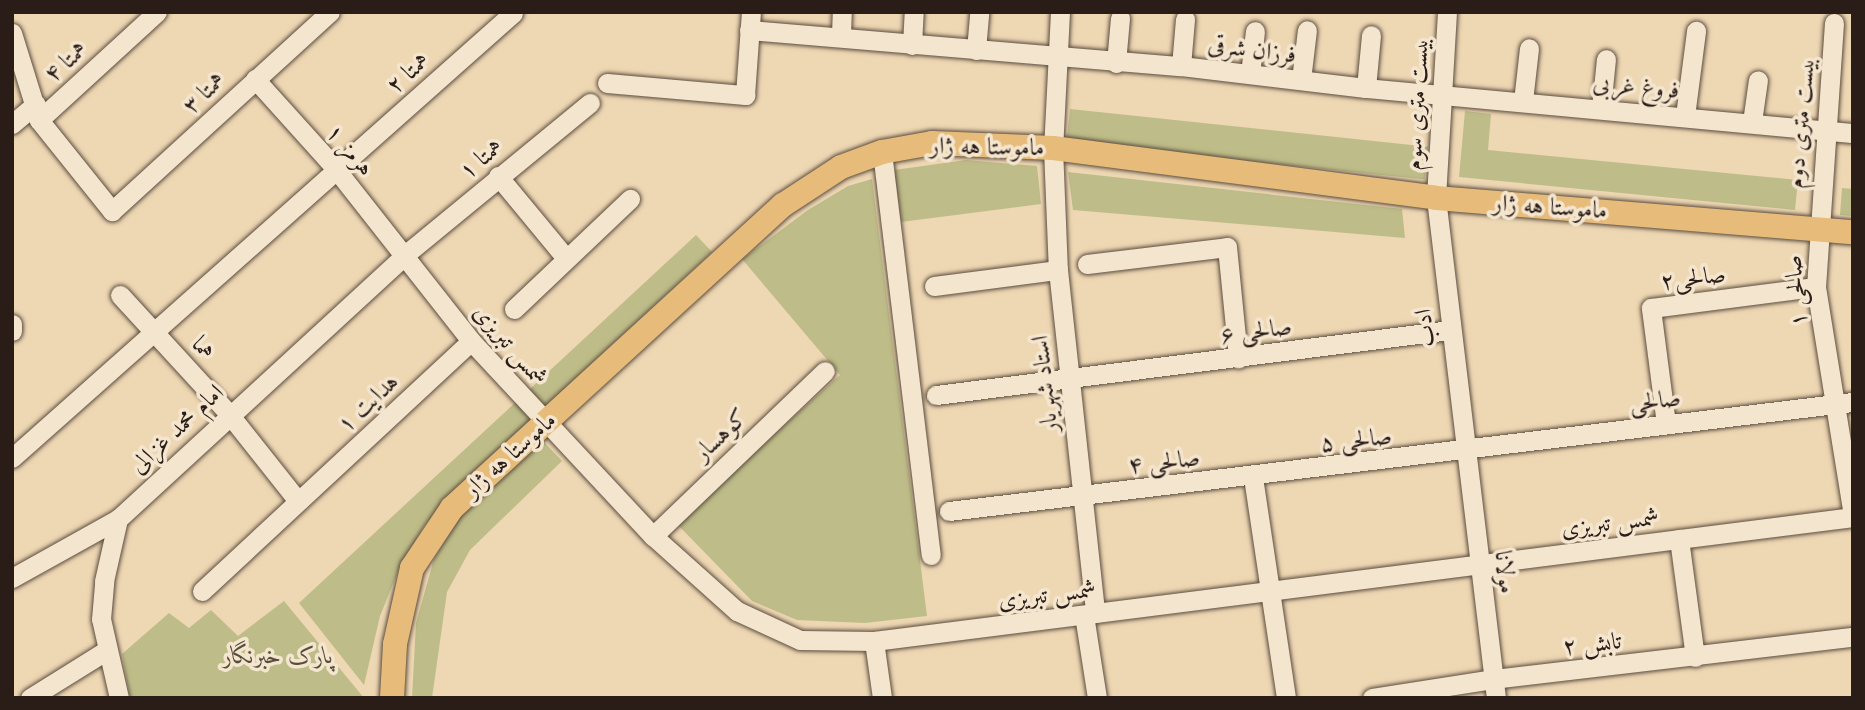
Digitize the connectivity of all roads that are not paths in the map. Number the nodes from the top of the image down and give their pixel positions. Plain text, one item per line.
1 (157, 12) edge
2 (330, 12) edge
3 (842, 12) edge
4 (914, 12) edge
5 (979, 12) edge
6 (1060, 12) edge
7 (1447, 12) edge
8 (513, 13) edge
9 (1120, 18) dead end
10 (1185, 19) dead end
11 (750, 21) edge
12 (1834, 23) dead end
13 (1307, 30) dead end
14 (1255, 31) dead end
15 (1696, 31) dead end
16 (12, 33) edge
17 (841, 35) junction
18 (1371, 35) dead end
19 (912, 45) junction
20 (1529, 48) dead end
21 (976, 50) junction
22 (1058, 57) junction
23 (1606, 59) dead end
24 (1116, 63) junction
25 (1181, 66) junction
26 (1250, 74) junction
27 (255, 79) junction
28 (1301, 80) junction
29 (1758, 80) dead end
30 (607, 83) dead end
31 (1366, 88) junction
32 (1440, 94) junction
33 (1523, 101) junction
34 (590, 103) dead end
35 (1601, 108) junction
36 (37, 112) junction
37 (1685, 116) junction
38 (1752, 122) junction
39 (12, 124) edge
40 (1827, 130) junction
41 (1853, 133) edge
42 (1053, 148) junction
43 (882, 152) junction
44 (335, 169) junction
45 (498, 176) junction
46 (1436, 198) junction
47 (630, 199) dead end
48 (1817, 228) junction
49 (1853, 232) edge
50 (405, 254) junction
51 (565, 257) junction
52 (1087, 264) dead end
53 (1058, 270) junction
54 (934, 286) dead end
55 (1816, 287) junction
56 (120, 295) dead end
57 (514, 309) dead end
58 (12, 324) edge
59 (1450, 330) junction
60 (12, 331) edge
61 (157, 333) junction
62 (471, 341) junction
63 (1238, 358) junction
64 (825, 371) dead end
65 (1068, 378) junction
66 (936, 395) dead end
67 (1845, 403) edge
68 (229, 414) junction
69 (545, 422) junction
70 (1666, 424) junction
71 (1465, 452) junction
72 (12, 458) edge
73 (1253, 477) junction
74 (1082, 496) junction
75 (298, 501) junction
76 (949, 511) dead end
77 (1853, 517) edge
78 (118, 519) junction
79 (653, 536) junction
80 (1679, 539) junction
81 (931, 555) dead end
82 (1479, 564) junction
83 (12, 578) edge
84 (202, 590) dead end
85 (1269, 591) junction
86 (1090, 614) junction
87 (1853, 637) edge
88 (874, 641) junction
89 (107, 650) junction
90 (1695, 657) junction
91 (1494, 688) edge
92 (30, 698) edge
93 (118, 698) edge
94 (392, 698) edge
95 (882, 698) edge
96 (1097, 698) edge
97 (1286, 698) edge
98 (1372, 698) edge

1 - 36 street, همتا ۴
2 - 27 street, همتا ۳
3 - 17 street
4 - 19 street
5 - 21 street
6 - 22 street, استاد شهریار
7 - 32 street, بیست متری سوم
8 - 44 street, همتا ۲
9 - 24 street
10 - 25 street
11 - 17 street, فرزان شرقی
11 - 30 street
12 - 40 street, بیست متری دوم
13 - 28 street
14 - 26 street
15 - 37 street
16 - 36 street
17 - 19 street, فرزان شرقی
18 - 31 street
19 - 21 street, فرزان شرقی
20 - 33 street
21 - 22 street, فرزان شرقی
22 - 24 street, فرزان شرقی
22 - 42 street, استاد شهریار
23 - 35 street
24 - 25 street, فرزان شرقی
25 - 26 street, فرزان شرقی
26 - 28 street, فرزان شرقی
27 - 36 street, همتا ۳
27 - 44 street, هرمز ۱
28 - 31 street, فرزان شرقی
29 - 38 street
31 - 32 street, فرزان شرقی
32 - 33 street, فروغ غربی
32 - 46 street, بیست متری سوم
33 - 35 street, فروغ غربی
34 - 45 street, همتا ۱
35 - 37 street, فروغ غربی
36 - 39 street, همتا ۴
37 - 38 street, فروغ غربی
38 - 40 street, فروغ غربی
40 - 41 street, فروغ غربی
40 - 48 street, بیست متری دوم
42 - 43 main road, ماموستا هه ژار
42 - 46 main road, ماموستا هه ژار
42 - 53 street, استاد شهریار
43 - 69 main road, ماموستا هه ژار
43 - 81 street
44 - 50 street, هرمز ۱
44 - 61 street, همتا ۲
45 - 50 street, همتا ۱
45 - 51 street
46 - 48 main road, ماموستا هه ژار
46 - 59 street, ادب
47 - 51 street
48 - 49 main road, ماموستا هه ژار
48 - 55 street, صالحی ۱
50 - 62 street, شمس تبریزی
50 - 68 street, امام محمد غزالی
51 - 57 street
52 - 63 street
53 - 54 street
53 - 65 street, استاد شهریار
55 - 67 street, صالحی ۱
55 - 70 street, صالحی۲
56 - 61 street, هما
58 - 60 street
59 - 63 street, صالحی ۶
59 - 71 street, ادب
61 - 68 street, هما
61 - 72 street, همتا ۲
62 - 69 street, شمس تبریزی
62 - 75 street, هدایت ۱
63 - 65 street, صالحی ۶
64 - 79 street, کوهسار
65 - 66 street, صالحی ۶
65 - 74 street, استاد شهریار
67 - 70 street, صالحی
67 - 77 street, صالحی ۱
68 - 75 street, هما
68 - 78 street, امام محمد غزالی
69 - 79 street, شمس تبریزی
69 - 94 main road, ماموستا هه ژار
70 - 71 street, صالحی
71 - 73 street, صالحی ۵
71 - 82 street, مولانا
73 - 74 street, صالحی ۴
73 - 85 street
74 - 76 street, صالحی ۴
74 - 86 street, استاد شهریار
75 - 84 street, هدایت ۱
77 - 80 street, شمس تبریزی
78 - 83 street, امام محمد غزالی
78 - 89 street
79 - 88 street, شمس تبریزی
80 - 82 street, شمس تبریزی
80 - 90 street
82 - 85 street, شمس تبریزی
82 - 91 street, مولانا
85 - 86 street, شمس تبریزی
85 - 97 street
86 - 88 street, شمس تبریزی
86 - 96 street, استاد شهریار
87 - 90 street, تابش ۲
88 - 95 street
89 - 92 street
89 - 93 street
90 - 91 street, تابش ۲
91 - 98 street, تابش ۲

